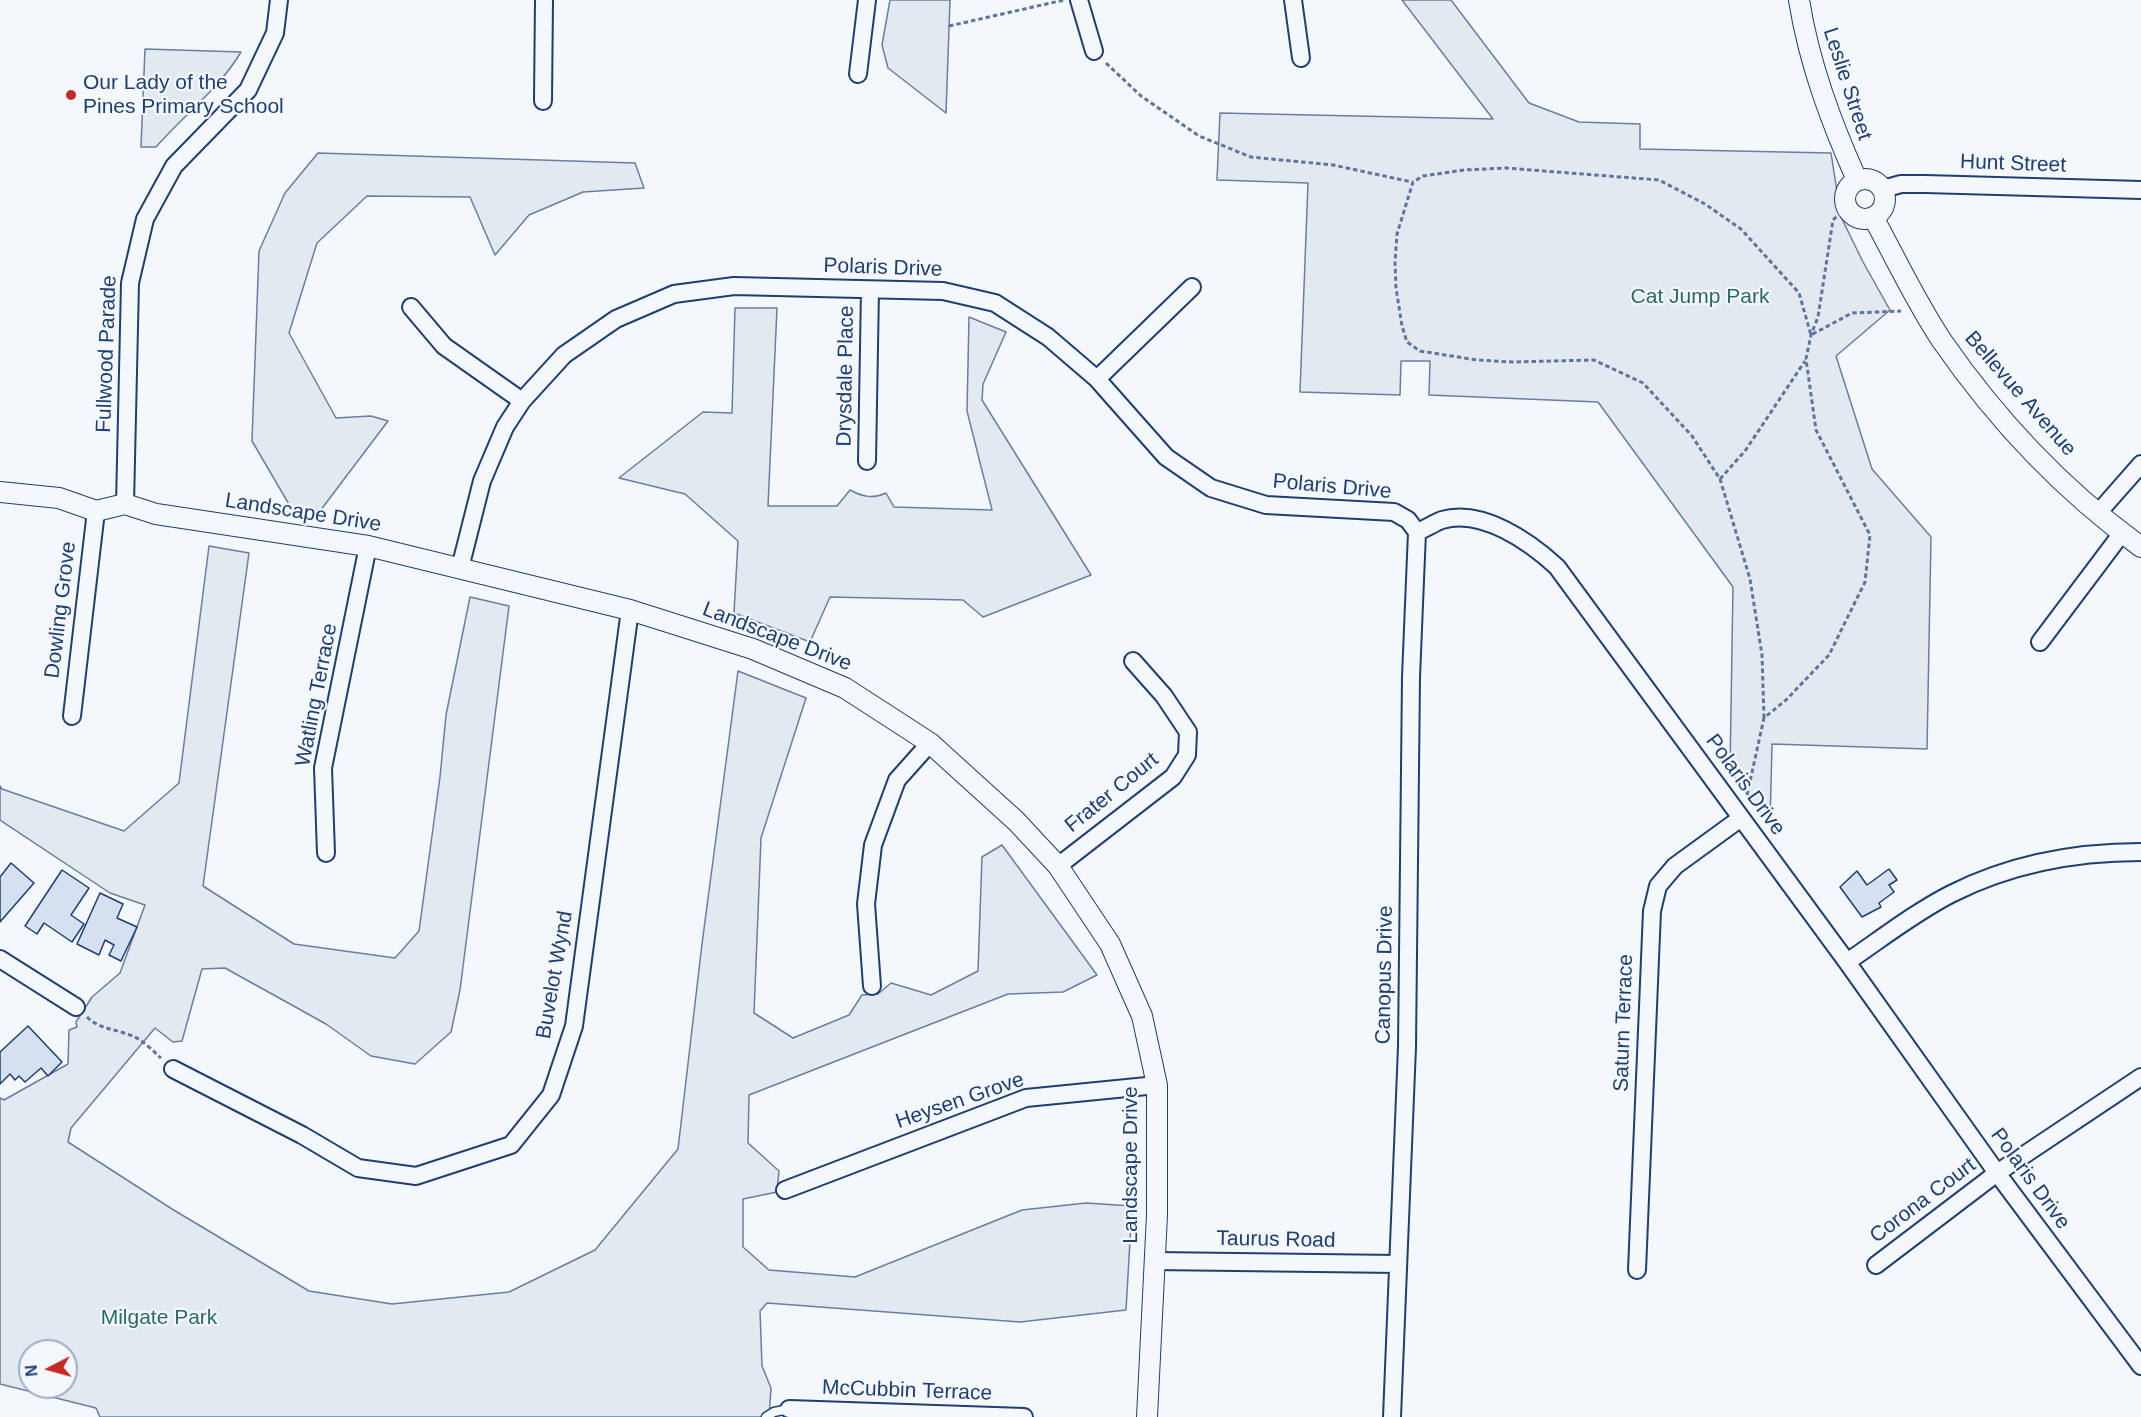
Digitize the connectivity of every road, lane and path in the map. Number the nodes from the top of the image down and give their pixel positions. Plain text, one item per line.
1 (279, 0) edge
2 (544, 0) edge
3 (867, 0) edge
4 (1065, 0) edge
5 (1079, 0) edge
6 (1293, 0) edge
7 (1799, 0) edge
8 (949, 26) dead end
9 (1094, 51) joint
10 (1301, 58) dead end
11 (858, 74) dead end
12 (543, 101) dead end
13 (1857, 180) junction
14 (1413, 182) junction
15 (1883, 189) junction
16 (2141, 190) edge
17 (1847, 207) junction
18 (1874, 218) junction
19 (1192, 287) dead end
20 (870, 290) junction
21 (411, 307) dead end
22 (1925, 313) junction
23 (1810, 335) junction
24 (1806, 359) junction
25 (1097, 380) junction
26 (522, 401) junction
27 (867, 462) dead end
28 (2141, 464) edge
29 (1720, 479) junction
30 (0, 492) edge
31 (125, 504) junction
32 (96, 510) junction
33 (2098, 513) junction
34 (1417, 532) junction
35 (2122, 533) junction
36 (368, 546) junction
37 (2141, 547) edge
38 (460, 568) junction
39 (630, 610) junction
40 (2040, 642) dead end
41 (1133, 661) dead end
42 (72, 716) dead end
43 (1764, 718) junction
44 (930, 743) junction
45 (1741, 818) junction
46 (2141, 852) edge
47 (326, 853) dead end
48 (1058, 866) junction
49 (0, 959) edge
50 (1847, 962) junction
51 (872, 986) dead end
52 (76, 1007) joint
53 (173, 1069) joint
54 (2141, 1077) edge
55 (1157, 1085) junction
56 (1997, 1173) junction
57 (785, 1190) dead end
58 (1154, 1261) junction
59 (1398, 1264) junction
60 (1876, 1265) dead end
61 (1637, 1270) dead end
62 (2141, 1366) edge
63 (789, 1409) joint
64 (766, 1417) edge
65 (1023, 1417) edge
66 (1147, 1417) edge
67 (1392, 1417) edge

1 - 31 street, Fullwood Parade
2 - 12 street
3 - 11 street
4 - 8 path
5 - 9 street
6 - 10 street
7 - 13 street, Leslie Street
9 - 14 path
13 - 15 street
13 - 17 street
14 - 23 path
14 - 29 path
15 - 16 street, Hunt Street
15 - 18 street
17 - 18 street
17 - 23 path
18 - 22 street, Bellevue Avenue
19 - 25 street
20 - 25 street, Polaris Drive
20 - 26 street, Polaris Drive
20 - 27 street, Drysdale Place
21 - 26 street
22 - 23 path
22 - 33 street, Bellevue Avenue
23 - 24 path
24 - 29 path
24 - 43 path
25 - 34 street, Polaris Drive
26 - 38 street, Polaris Drive
28 - 33 street
29 - 43 path
30 - 32 street, Landscape Drive
31 - 32 street, Landscape Drive
31 - 36 street, Landscape Drive
32 - 42 street, Dowling Grove
33 - 35 street, Bellevue Avenue
34 - 45 street, Polaris Drive
34 - 59 street, Canopus Drive
35 - 37 street, Bellevue Avenue
35 - 40 street
36 - 38 street, Landscape Drive
36 - 47 street, Watling Terrace
38 - 39 street, Landscape Drive
39 - 44 street, Landscape Drive
39 - 53 street, Buvelot Wynd
41 - 48 street, Frater Court
43 - 45 path
44 - 48 street, Landscape Drive
44 - 51 street
45 - 50 street, Polaris Drive
45 - 61 street, Saturn Terrace
46 - 50 street
48 - 55 street, Landscape Drive
49 - 52 street
50 - 56 street, Polaris Drive
52 - 53 path
54 - 56 street, Corona Court
55 - 57 street, Heysen Grove
55 - 58 street, Landscape Drive
56 - 60 street, Corona Court
56 - 62 street, Polaris Drive
58 - 59 street, Taurus Road
58 - 66 street, Landscape Drive
59 - 67 street, Canopus Drive
63 - 64 lane
63 - 65 street, McCubbin Terrace

